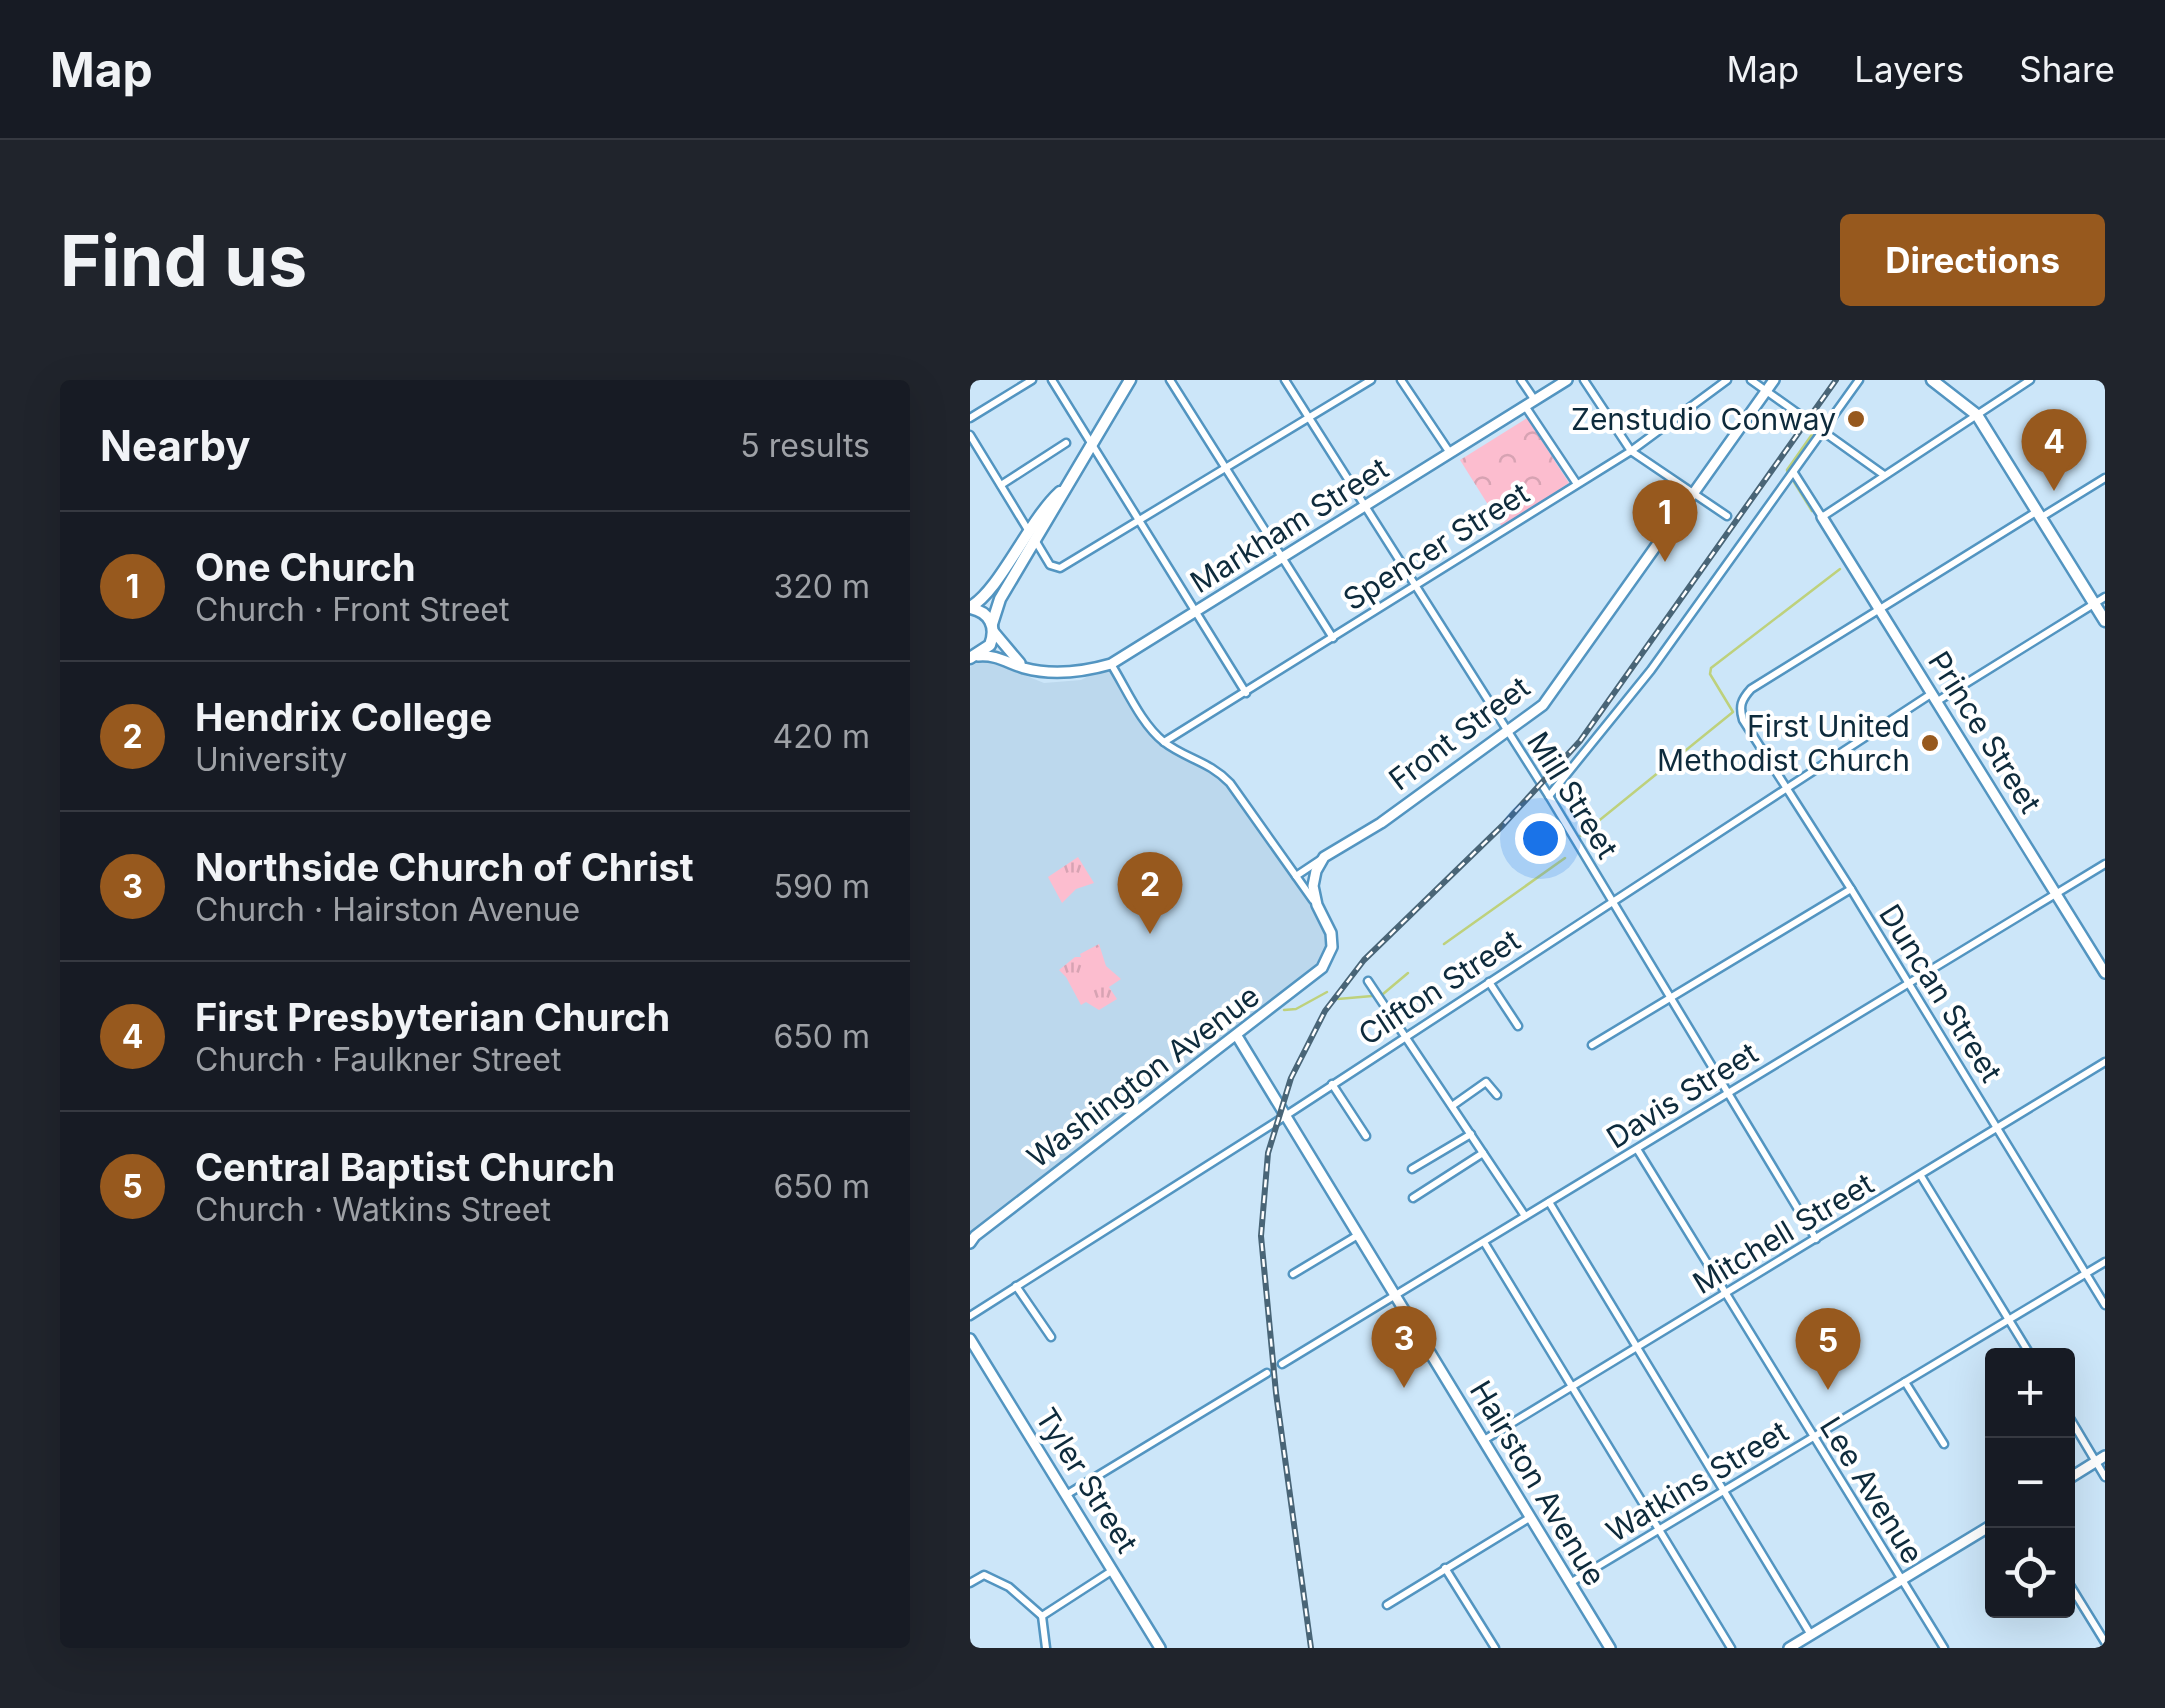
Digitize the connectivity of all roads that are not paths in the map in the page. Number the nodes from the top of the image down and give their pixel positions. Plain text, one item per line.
1 (1032, 380) edge
2 (1052, 380) edge
3 (1130, 380) edge
4 (1285, 380) edge
5 (1371, 380) edge
6 (1402, 380) edge
7 (1521, 380) edge
8 (1566, 380) edge
9 (1584, 380) edge
10 (1727, 380) edge
11 (1752, 380) edge
12 (1774, 380) edge
13 (1859, 380) edge
14 (1932, 380) edge
15 (2030, 380) edge
16 (1174, 381) edge
17 (1766, 391) junction
18 (1534, 399) junction
19 (1524, 406) junction
20 (1977, 415) junction
21 (970, 418) edge
22 (1310, 419) junction
23 (1822, 431) junction
24 (970, 435) edge
25 (1092, 442) junction
26 (1066, 443) dead end
27 (1631, 450) junction
28 (1450, 453) junction
29 (1226, 468) junction
30 (1794, 473) junction
31 (1884, 476) junction
32 (2105, 478) edge
33 (1577, 484) junction
34 (1001, 485) junction
35 (1694, 494) junction
36 (1365, 506) junction
37 (2038, 515) junction
38 (1727, 516) dead end
39 (1822, 517) junction
40 (1138, 520) junction
41 (1031, 535) junction
42 (1282, 558) junction
43 (1415, 588) junction
44 (2100, 600) edge
45 (970, 607) edge
46 (1880, 610) junction
47 (1196, 612) junction
48 (2105, 621) edge
49 (993, 627) junction
50 (1333, 638) junction
51 (972, 657) edge
52 (1112, 664) junction
53 (1025, 668) junction
54 (1246, 692) junction
55 (1934, 698) junction
56 (1507, 732) junction
57 (1164, 742) junction
58 (1786, 788) junction
59 (1549, 796) junction
60 (1324, 857) junction
61 (2105, 864) edge
62 (1296, 876) junction
63 (1850, 889) junction
64 (2057, 894) junction
65 (1612, 900) junction
66 (1317, 906) junction
67 (2105, 973) edge
68 (1368, 981) dead end
69 (1489, 982) junction
70 (1908, 983) junction
71 (1672, 997) junction
72 (1518, 1026) dead end
73 (1237, 1036) junction
74 (1406, 1036) junction
75 (1592, 1044) dead end
76 (2105, 1062) edge
77 (1332, 1084) junction
78 (1730, 1092) junction
79 (1497, 1095) dead end
80 (1452, 1106) junction
81 (1286, 1114) junction
82 (1998, 1128) junction
83 (1471, 1134) junction
84 (1366, 1136) dead end
85 (1637, 1149) junction
86 (1483, 1153) junction
87 (1412, 1169) dead end
88 (1921, 1176) junction
89 (1413, 1198) dead end
90 (1549, 1202) junction
91 (1525, 1216) junction
92 (1358, 1235) junction
93 (972, 1238) edge
94 (1816, 1239) junction
95 (1484, 1242) junction
96 (2105, 1262) edge
97 (1293, 1274) dead end
98 (2086, 1274) junction
99 (1016, 1286) junction
100 (1725, 1294) junction
101 (1394, 1296) junction
102 (2105, 1306) edge
103 (970, 1316) edge
104 (2009, 1319) junction
105 (1051, 1337) dead end
106 (970, 1339) edge
107 (1636, 1347) junction
108 (2027, 1348) edge
109 (1282, 1364) dead end
110 (1267, 1373) dead end
111 (1904, 1382) junction
112 (1571, 1387) junction
113 (2075, 1425) edge
114 (1813, 1437) junction
115 (1484, 1440) junction
116 (1944, 1444) dead end
117 (2100, 1459) edge
118 (2075, 1475) edge
119 (2105, 1477) edge
120 (1725, 1490) junction
121 (1066, 1495) junction
122 (1531, 1518) junction
123 (1987, 1528) edge
124 (1660, 1530) junction
125 (1446, 1568) junction
126 (1113, 1570) junction
127 (1902, 1581) junction
128 (970, 1583) edge
129 (1570, 1583) junction
130 (2075, 1593) edge
131 (1387, 1605) dead end
132 (1042, 1616) junction
133 (1811, 1635) junction
134 (2105, 1642) edge
135 (1046, 1648) edge
136 (1160, 1648) edge
137 (1495, 1648) edge
138 (1610, 1648) edge
139 (1730, 1648) edge
140 (1789, 1648) edge
141 (1944, 1648) edge

1 - 21 street
2 - 25 street
3 - 25 main road
4 - 22 street, Mill Street
5 - 22 street
6 - 28 street
7 - 18 street
8 - 18 street, Markham Street
9 - 27 street
10 - 27 street, Spencer Street
11 - 17 street
12 - 17 street, Front Street
13 - 23 street
14 - 20 main road
15 - 20 street
16 - 29 street
17 - 23 street
17 - 35 street, Front Street
18 - 19 street, Markham Street
19 - 28 street, Markham Street
19 - 33 street
20 - 31 street
20 - 37 main road
22 - 29 street
22 - 36 street, Mill Street
23 - 30 street
23 - 31 street
24 - 34 street
25 - 40 street
25 - 41 main road
26 - 34 street
27 - 33 street, Spencer Street
27 - 35 street
28 - 36 street, Markham Street
29 - 40 street
29 - 42 street
30 - 39 street
30 - 59 street
31 - 39 street
32 - 37 street
33 - 43 street, Spencer Street
34 - 41 street
35 - 38 street
35 - 56 street, Front Street
36 - 42 street, Markham Street
36 - 43 street, Mill Street
37 - 44 main road
37 - 46 street
39 - 46 street, Prince Street
40 - 41 street
40 - 47 street
41 - 45 main road
41 - 49 main road
42 - 47 street, Markham Street
42 - 50 street
43 - 50 street, Spencer Street
43 - 56 street, Mill Street
44 - 48 main road
44 - 55 street, Clifton Street
45 - 49 main road
46 - 55 street, Prince Street
46 - 58 street, Duncan Street
47 - 52 street, Markham Street
47 - 54 street
49 - 51 main road
49 - 53 street
50 - 54 street, Spencer Street
51 - 53 street, Markham Street
52 - 53 street, Markham Street
52 - 57 street
54 - 57 street, Spencer Street
55 - 58 street, Clifton Street
55 - 64 street, Prince Street
56 - 59 street, Mill Street
56 - 60 street, Front Street
57 - 62 street
58 - 63 street, Duncan Street
58 - 65 street, Clifton Street
59 - 65 street, Mill Street
60 - 62 street, Front Street
60 - 66 street
61 - 64 street, Davis Street
62 - 66 street
63 - 70 street, Duncan Street
63 - 71 street
64 - 67 street, Prince Street
64 - 70 street, Davis Street
65 - 69 street, Clifton Street
65 - 71 street, Mill Street
66 - 73 street, Washington Avenue
68 - 74 street
69 - 72 street
69 - 74 street, Clifton Street
70 - 78 street, Davis Street
70 - 82 street, Duncan Street
71 - 75 street
71 - 78 street, Mill Street
73 - 81 street, Hairston Avenue
73 - 93 street, Washington Avenue
74 - 77 street, Clifton Street
74 - 80 street
76 - 82 street, Mitchell Street
77 - 81 street, Clifton Street
77 - 84 street
78 - 85 street, Davis Street
78 - 94 street, Mill Street
79 - 80 street
80 - 83 street
81 - 92 street, Hairston Avenue
81 - 99 street, Clifton Street
82 - 88 street, Mitchell Street
82 - 98 street, Duncan Street
83 - 86 street
83 - 87 street
85 - 90 street, Davis Street
85 - 100 street, Lee Avenue
86 - 89 street
86 - 91 street
88 - 94 street, Mitchell Street
88 - 104 street
90 - 91 street, Davis Street
90 - 107 street
91 - 95 street, Davis Street
92 - 97 street
92 - 101 street, Hairston Avenue
94 - 100 street, Mitchell Street
95 - 101 street, Davis Street
95 - 112 street
96 - 98 street, Watkins Street
98 - 102 street, Duncan Street
98 - 104 street, Watkins Street
99 - 103 street, Clifton Street
99 - 105 street
100 - 107 street, Mitchell Street
100 - 114 street, Lee Avenue
101 - 109 street, Davis Street
101 - 115 street, Hairston Avenue
104 - 108 street
104 - 111 street, Watkins Street
106 - 121 street, Tyler Street
107 - 112 street, Mitchell Street
107 - 120 street
110 - 121 street
111 - 114 street, Watkins Street
111 - 116 street
112 - 115 street, Mitchell Street
112 - 124 street
113 - 117 street
114 - 120 street, Watkins Street
114 - 127 street, Lee Avenue
115 - 122 street, Hairston Avenue
117 - 118 street
117 - 119 street
120 - 124 street, Watkins Street
120 - 133 street
121 - 126 street, Tyler Street
122 - 125 street
122 - 129 street, Hairston Avenue
123 - 127 street
124 - 129 street, Watkins Street
124 - 139 street
125 - 131 street
125 - 137 street
126 - 132 street
126 - 136 street, Tyler Street
127 - 133 street
127 - 141 street, Lee Avenue
128 - 132 street
129 - 138 street, Hairston Avenue
130 - 134 street
132 - 135 street
133 - 140 street

